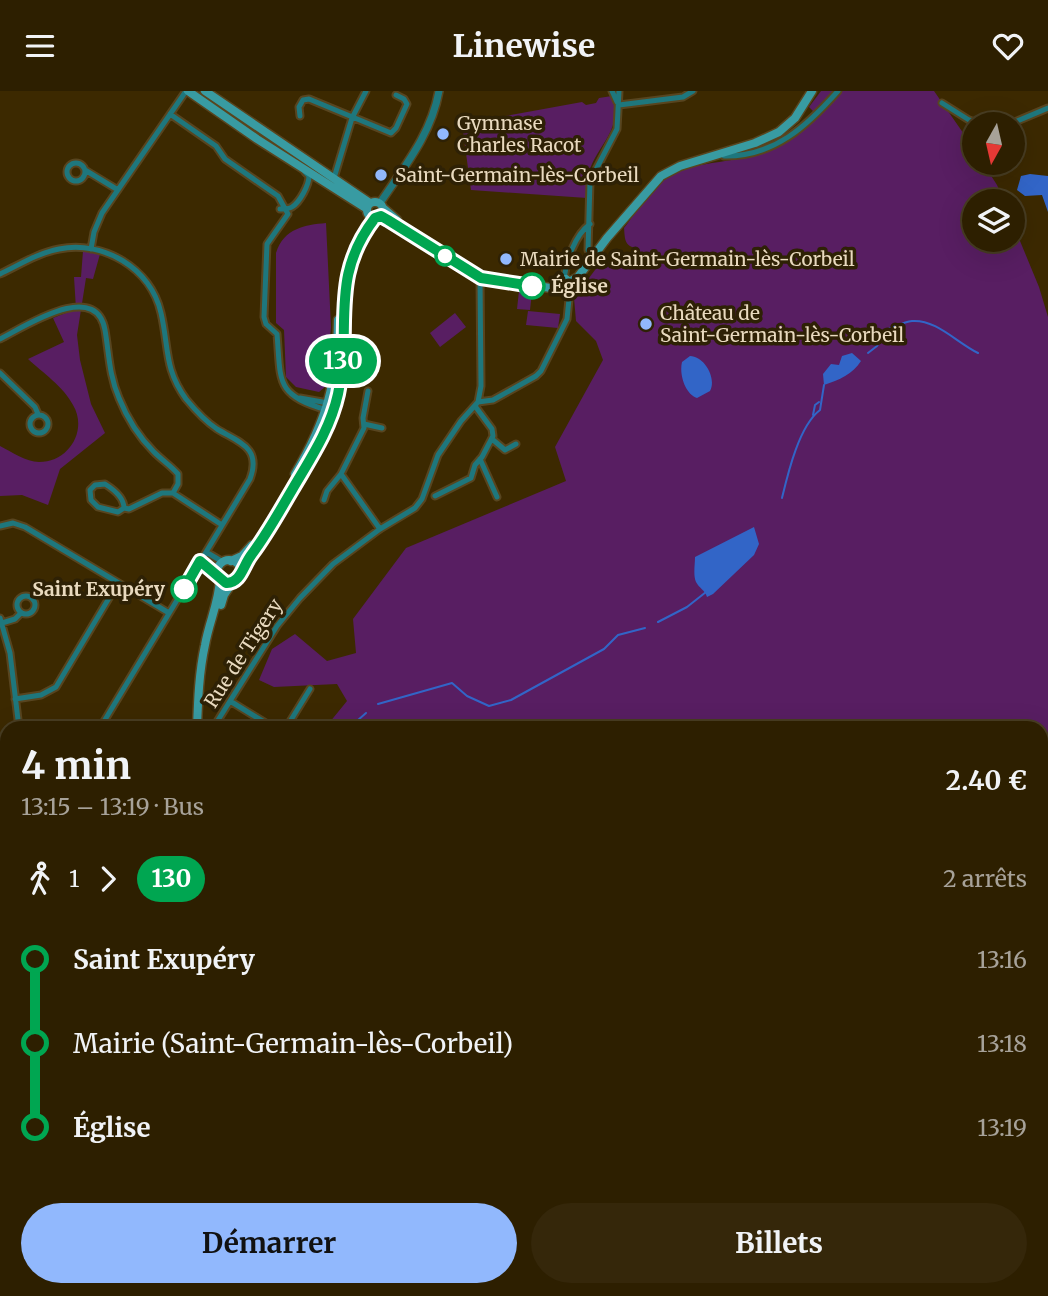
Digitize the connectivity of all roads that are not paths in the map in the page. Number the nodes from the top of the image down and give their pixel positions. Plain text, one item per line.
1 (187, 91) edge
2 (205, 91) edge
3 (366, 91) edge
4 (439, 91) edge
5 (611, 91) edge
6 (620, 91) edge
7 (694, 91) edge
8 (812, 91) edge
9 (837, 92) edge
10 (404, 94) edge
11 (396, 95) dead end
12 (942, 103) dead end
13 (619, 105) junction
14 (1048, 108) edge
15 (170, 114) junction
16 (300, 116) dead end
17 (962, 116) edge
18 (352, 117) junction
19 (1026, 117) edge
20 (723, 153) junction
21 (292, 161) junction
22 (85, 170) dead end
23 (334, 178) junction
24 (118, 190) junction
25 (283, 209) junction
26 (375, 210) junction
27 (590, 224) junction
28 (91, 249) junction
29 (594, 258) junction
30 (0, 274) edge
31 (477, 276) junction
32 (567, 283) junction
33 (338, 302) junction
34 (0, 339) edge
35 (343, 359) junction
36 (0, 373) edge
37 (368, 391) dead end
38 (367, 399) junction
39 (375, 400) dead end
40 (312, 402) junction
41 (477, 404) junction
42 (329, 406) junction
43 (38, 414) dead end
44 (364, 424) junction
45 (382, 428) dead end
46 (492, 439) junction
47 (516, 444) dead end
48 (480, 459) junction
49 (341, 474) junction
50 (173, 493) junction
51 (435, 496) dead end
52 (497, 497) dead end
53 (324, 500) dead end
54 (124, 508) junction
55 (222, 525) junction
56 (0, 526) edge
57 (380, 529) junction
58 (206, 552) junction
59 (200, 561) junction
60 (227, 561) junction
61 (241, 571) junction
62 (219, 577) junction
63 (118, 583) junction
64 (233, 583) junction
65 (21, 613) dead end
66 (169, 613) junction
67 (1, 620) edge
68 (310, 689) dead end
69 (15, 699) junction
70 (230, 701) junction
71 (18, 721) edge
72 (104, 721) edge
73 (199, 721) edge
74 (200, 721) edge
75 (218, 721) edge
76 (263, 721) edge
77 (290, 721) edge

1 - 15 street
1 - 21 main road
2 - 23 main road
3 - 18 street
4 - 26 street
5 - 13 street
6 - 13 street
7 - 13 street
8 - 20 main road
9 - 20 street
10 - 11 street
10 - 18 street
12 - 17 street
13 - 27 street
14 - 19 street
15 - 24 street
15 - 25 street
16 - 18 street
18 - 23 street
20 - 29 main road
21 - 25 street
21 - 26 main road
22 - 24 street
23 - 26 main road
24 - 28 street
25 - 40 street
26 - 31 main road
26 - 33 main road
26 - 35 main road
27 - 29 street
27 - 32 street
28 - 30 street
28 - 55 street
29 - 32 main road
31 - 32 main road
31 - 41 street
32 - 41 street
33 - 35 main road
33 - 42 main road
34 - 50 street
35 - 42 main road
36 - 43 street
37 - 38 street
38 - 39 street
38 - 44 street
40 - 42 street
40 - 42 street
41 - 46 street
41 - 57 street, Rue de Tigery
42 - 60 main road
42 - 61 main road
44 - 45 street
44 - 49 street
46 - 47 street
46 - 48 street
48 - 51 street
48 - 52 street
49 - 53 street
49 - 57 street
50 - 54 street
50 - 55 street
54 - 54 street
55 - 58 street
56 - 63 street
57 - 70 street, Rue de Tigery
58 - 59 street
58 - 60 street
59 - 62 street
59 - 66 street
60 - 61 main road
60 - 62 main road
61 - 64 main road
62 - 64 main road
62 - 73 main road
63 - 66 street
63 - 69 street
64 - 74 main road
65 - 67 street
66 - 72 street
67 - 69 street
68 - 77 street
69 - 71 street
70 - 75 street, Rue de Tigery
70 - 76 street

